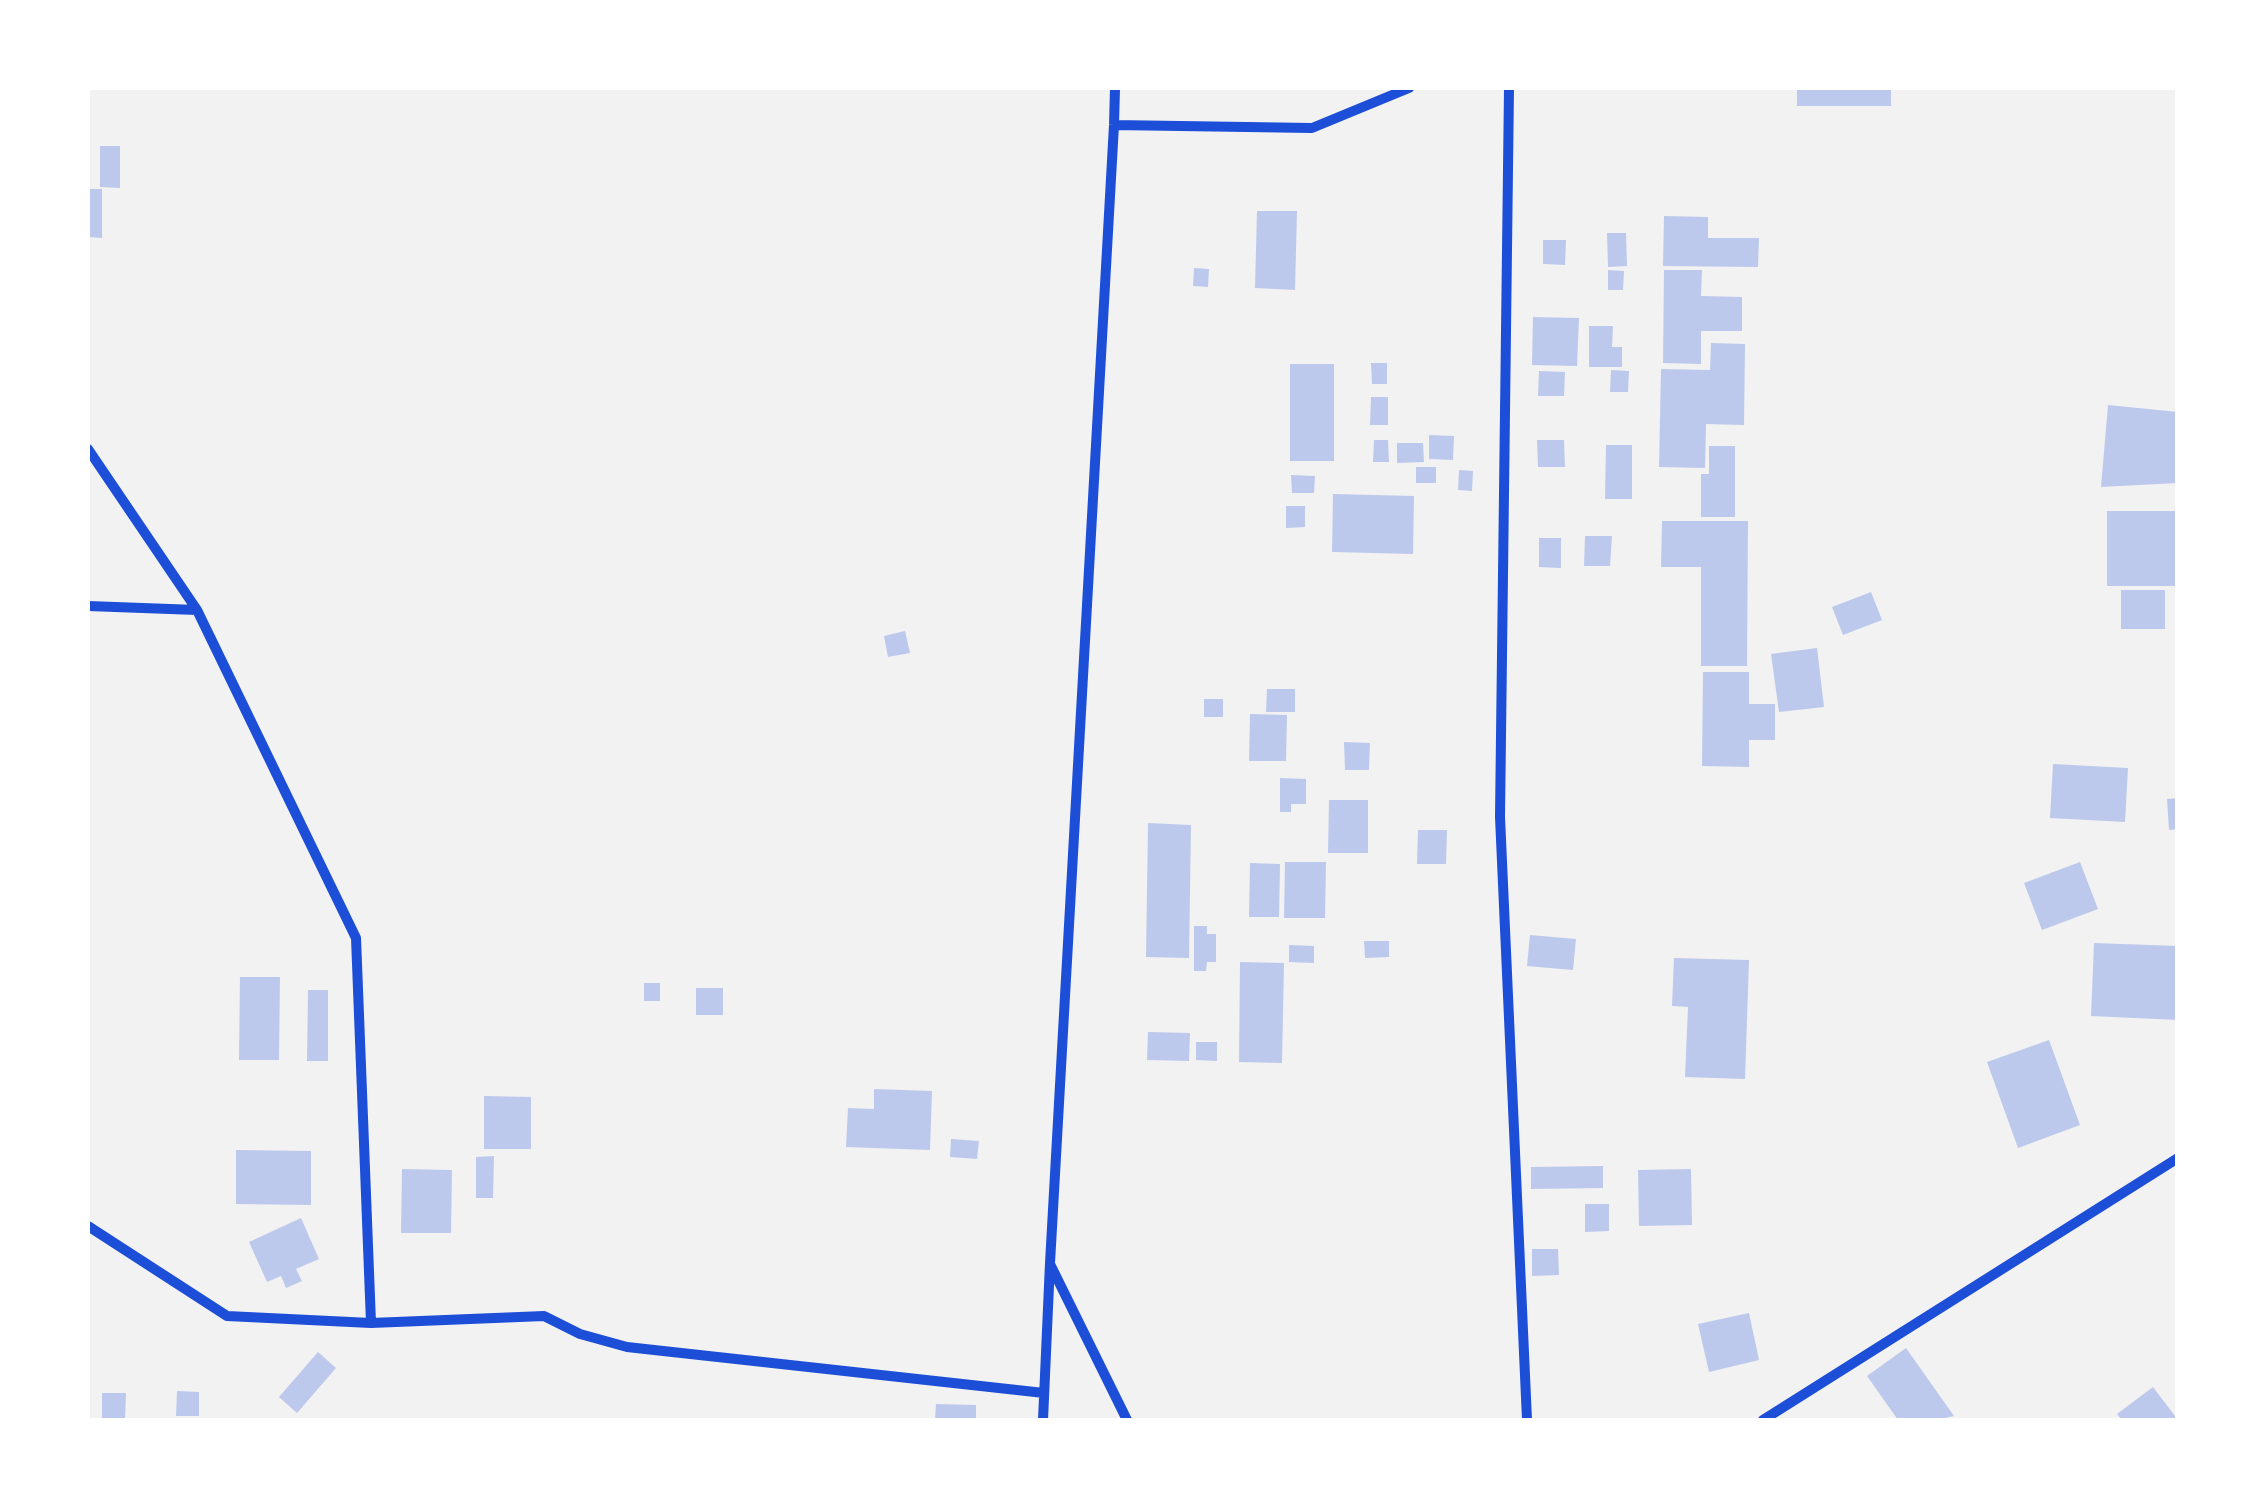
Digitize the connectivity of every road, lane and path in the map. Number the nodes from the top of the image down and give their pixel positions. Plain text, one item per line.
1 (1114, 88) edge
2 (1410, 88) edge
3 (1509, 88) edge
4 (1114, 125) junction
5 (88, 449) edge
6 (88, 606) edge
7 (196, 610) junction
8 (2178, 1158) edge
9 (88, 1226) edge
10 (1050, 1263) junction
11 (372, 1324) junction
12 (1044, 1393) junction
13 (1043, 1420) edge
14 (1128, 1420) edge
15 (1527, 1420) edge
16 (1763, 1420) edge

1 - 4 street
2 - 4 street
3 - 15 street
4 - 10 street
5 - 7 street
6 - 7 street
7 - 11 street
8 - 16 street
9 - 11 street
10 - 12 street
10 - 14 street
11 - 12 street
12 - 13 street

